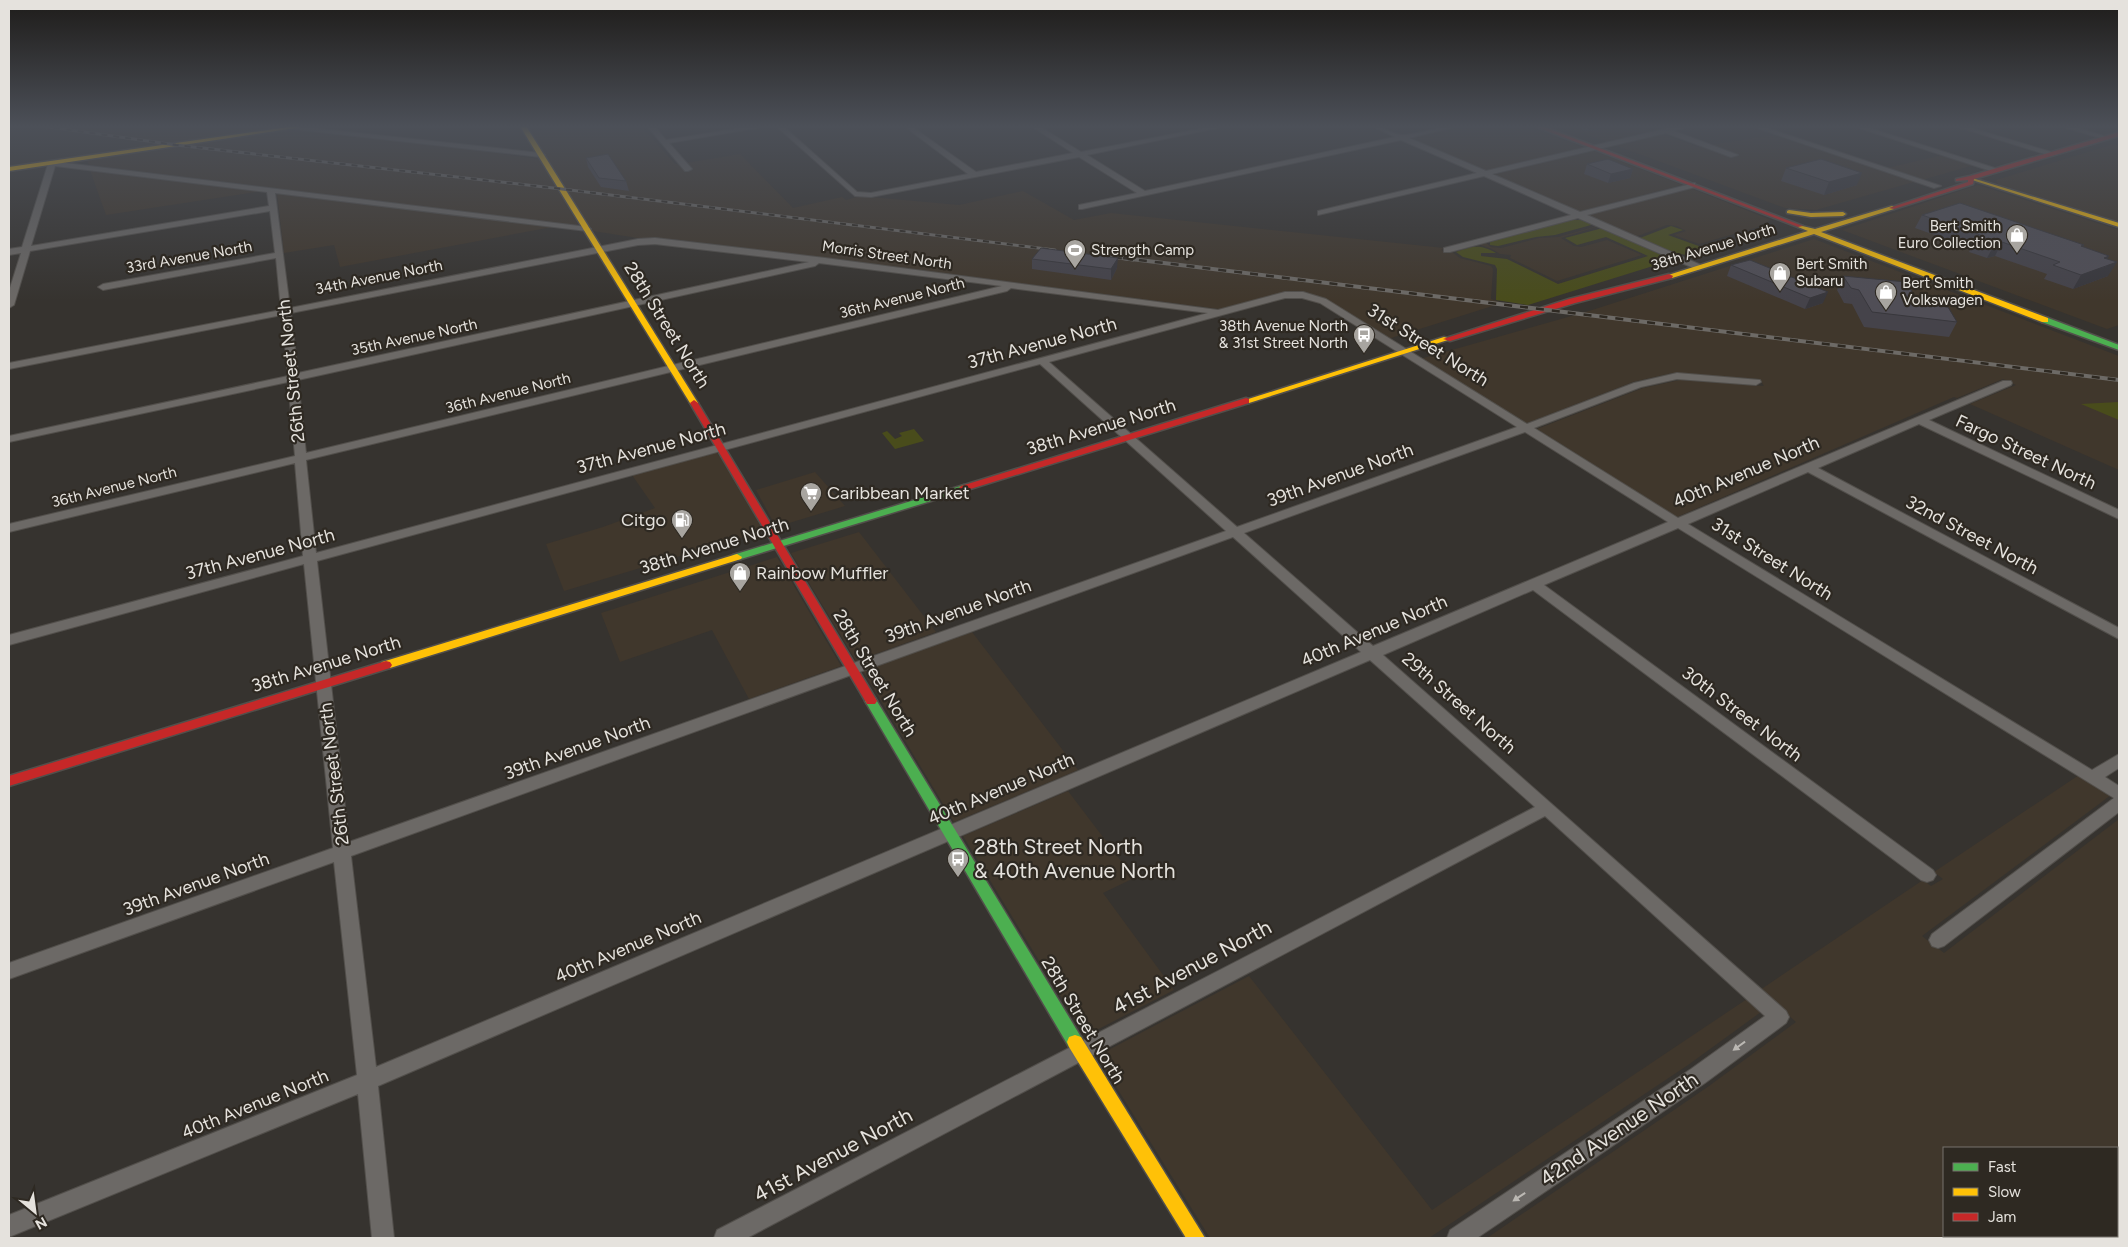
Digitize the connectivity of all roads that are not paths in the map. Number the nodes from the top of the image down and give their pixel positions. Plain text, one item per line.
1 (45, 184) edge
2 (224, 184) edge
3 (559, 184) edge
4 (844, 184) edge
5 (929, 184) edge
6 (1129, 184) edge
7 (1190, 184) edge
8 (1442, 184) edge
9 (1509, 184) edge
10 (1711, 184) edge
11 (1931, 184) edge
12 (1945, 184) edge
13 (1967, 184) edge
14 (1991, 184) edge
15 (1692, 185) joint
16 (1937, 186) junction
17 (271, 190) junction
18 (1145, 194) junction
19 (1082, 207) dead end
20 (274, 208) junction
21 (1784, 211) junction
22 (1321, 213) dead end
23 (1578, 214) junction
24 (1768, 214) junction
25 (1843, 214) junction
26 (2119, 225) edge
27 (1800, 226) junction
28 (1814, 227) junction
29 (1827, 227) junction
30 (587, 229) junction
31 (1775, 234) junction
32 (638, 242) joint
33 (25, 249) junction
34 (599, 249) junction
35 (1448, 250) dead end
36 (9, 252) edge
37 (279, 255) junction
38 (826, 261) junction
39 (1686, 262) junction
40 (1698, 267) junction
41 (1014, 286) junction
42 (103, 287) dead end
43 (1303, 295) joint
44 (1572, 300) junction
45 (633, 304) junction
46 (9, 305) edge
47 (286, 311) junction
48 (1221, 312) junction
49 (2119, 338) edge
50 (2119, 348) edge
51 (1404, 353) junction
52 (1043, 362) junction
53 (9, 366) edge
54 (673, 368) junction
55 (293, 379) junction
56 (1756, 382) dead end
57 (2007, 383) dead end
58 (1919, 420) junction
59 (1528, 428) junction
60 (1128, 437) junction
61 (9, 439) edge
62 (721, 447) junction
63 (300, 458) junction
64 (1807, 466) junction
65 (2119, 515) edge
66 (1678, 523) junction
67 (9, 528) edge
68 (1235, 532) junction
69 (778, 545) junction
70 (310, 559) junction
71 (1534, 584) junction
72 (2119, 634) edge
73 (9, 640) edge
74 (1373, 654) junction
75 (852, 668) junction
76 (323, 683) junction
77 (2119, 760) edge
78 (2093, 777) junction
79 (9, 780) edge
80 (2119, 794) edge
81 (2119, 803) edge
82 (1547, 808) junction
83 (950, 832) junction
84 (343, 852) junction
85 (1927, 875) dead end
86 (1938, 940) dead end
87 (9, 971) edge
88 (1779, 1017) joint
89 (1082, 1051) junction
90 (368, 1080) junction
91 (9, 1226) edge
92 (383, 1238) edge
93 (726, 1238) edge
94 (1196, 1238) edge
95 (1458, 1238) edge

1 - 33 street
2 - 17 street
3 - 30 main road, 28th Street North
4 - 5 street
6 - 18 street
7 - 18 street
8 - 22 street
9 - 23 street
10 - 21 main road
11 - 16 street
12 - 16 main road, 38th Avenue North
13 - 29 main road, 38th Avenue North
14 - 26 main road
15 - 23 street
15 - 24 main road
16 - 25 main road, 38th Avenue North
17 - 20 street, 26th Street North
17 - 30 street
18 - 19 street
20 - 33 street
20 - 37 street, 26th Street North
21 - 25 main road
21 - 28 main road
23 - 35 street
23 - 39 street
24 - 27 main road
24 - 31 main road
25 - 28 main road, 38th Avenue North
27 - 28 main road
27 - 31 main road, 38th Avenue North
28 - 29 main road
28 - 40 main road, 38th Avenue North
28 - 50 main road
29 - 49 main road
30 - 34 main road, 28th Street North
31 - 39 main road, 38th Avenue North
32 - 34 street, 34th Avenue North
32 - 38 street, Morris Street North
33 - 36 street
33 - 46 street
34 - 45 main road, 28th Street North
34 - 47 street, 34th Avenue North
37 - 42 street, 33rd Avenue North
37 - 47 street, 26th Street North
38 - 41 street, Morris Street North
38 - 45 street, 35th Avenue North
39 - 40 street
39 - 44 main road, 38th Avenue North
40 - 44 main road, 38th Avenue North
41 - 48 street, Morris Street North
41 - 54 street, 36th Avenue North
43 - 48 street, 37th Avenue North
43 - 51 street, 31st Street North
44 - 51 main road, 38th Avenue North
45 - 54 main road, 28th Street North
45 - 55 street, 35th Avenue North
47 - 53 street, 34th Avenue North
47 - 55 street, 26th Street North
48 - 52 street, 37th Avenue North
51 - 59 street, 31st Street North
51 - 60 main road, 38th Avenue North
52 - 60 street, 29th Street North
52 - 62 street, 37th Avenue North
54 - 62 main road, 28th Street North
54 - 63 street, 36th Avenue North
55 - 61 street, 35th Avenue North
55 - 63 street, 26th Street North
56 - 59 street, 39th Avenue North
57 - 58 street, 40th Avenue North
58 - 64 street, 40th Avenue North
58 - 65 street, Fargo Street North
59 - 66 street, 31st Street North
59 - 68 street, 39th Avenue North
60 - 68 street, 29th Street North
60 - 69 main road, 38th Avenue North
62 - 69 main road, 28th Street North
62 - 70 street, 37th Avenue North
63 - 67 street, 36th Avenue North
63 - 70 street, 26th Street North
64 - 66 street, 40th Avenue North
64 - 72 street, 32nd Street North
66 - 71 street, 40th Avenue North
66 - 78 street, 31st Street North
68 - 74 street, 29th Street North
68 - 75 street, 39th Avenue North
69 - 75 main road, 28th Street North
69 - 76 main road, 38th Avenue North
70 - 73 street, 37th Avenue North
70 - 76 street, 26th Street North
71 - 74 street, 40th Avenue North
71 - 85 street, 30th Street North
74 - 82 street, 29th Street North
74 - 83 street, 40th Avenue North
75 - 83 main road, 28th Street North
75 - 84 street, 39th Avenue North
76 - 79 main road, 38th Avenue North
76 - 84 street, 26th Street North
77 - 78 street
78 - 80 street, 31st Street North
81 - 86 street
82 - 88 street, 29th Street North
82 - 89 street, 41st Avenue North
83 - 89 main road, 28th Street North
83 - 90 street, 40th Avenue North
84 - 87 street, 39th Avenue North
84 - 90 street, 26th Street North
88 -> 95 street, 42nd Avenue North
89 - 93 street, 41st Avenue North
89 - 94 main road, 28th Street North
90 - 91 street, 40th Avenue North
90 - 92 street, 26th Street North

